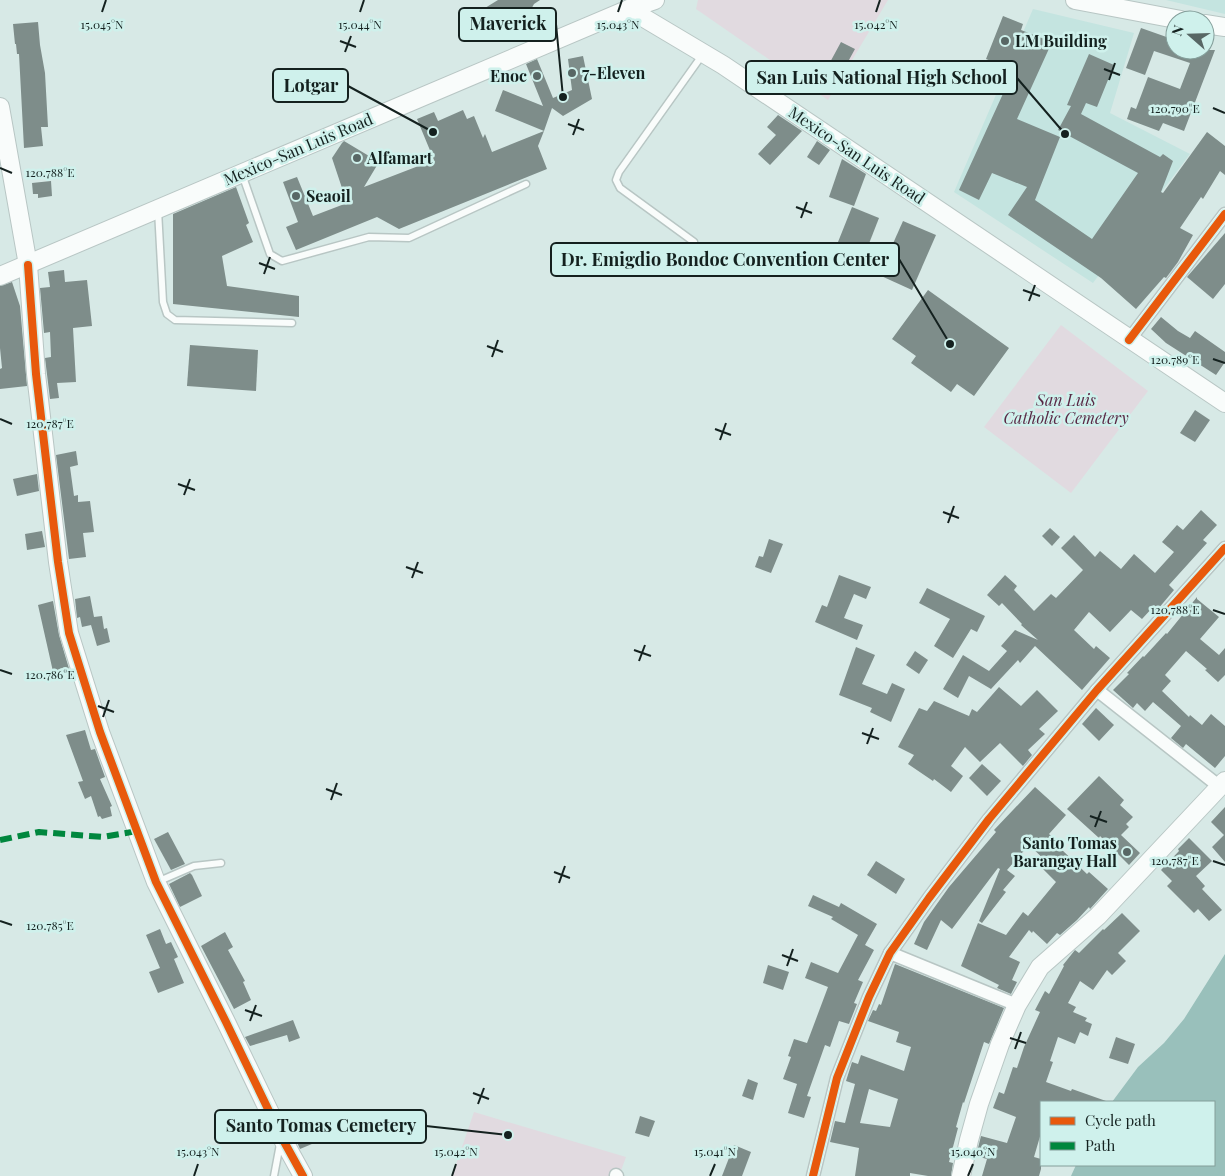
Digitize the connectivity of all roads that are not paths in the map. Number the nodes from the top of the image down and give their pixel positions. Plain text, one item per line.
1 (655, 0) edge
2 (1075, 0) edge
3 (629, 9) junction
4 (1165, 17) edge
5 (704, 53) junction
6 (0, 107) edge
7 (242, 173) junction
8 (526, 184) dead end
9 (158, 208) junction
10 (1225, 214) edge
11 (694, 242) dead end
12 (28, 265) junction
13 (0, 276) edge
14 (292, 323) dead end
15 (1129, 340) junction
16 (1225, 403) edge
17 (1225, 548) edge
18 (1097, 690) junction
19 (1222, 784) edge
20 (221, 863) dead end
21 (156, 882) junction
22 (890, 953) junction
23 (1018, 1005) junction
24 (282, 1138) junction
25 (274, 1176) edge
26 (303, 1176) edge
27 (813, 1176) edge
28 (961, 1176) edge

1 - 3 main road
2 - 4 main road
3 - 5 main road, Mexico-San Luis Road
3 - 7 main road, Mexico-San Luis Road
5 - 11 lane
5 - 15 main road, Mexico-San Luis Road
6 - 12 main road
7 - 8 lane
7 - 9 main road, Mexico-San Luis Road
9 - 12 main road, Mexico-San Luis Road
9 - 14 lane
10 - 15 street
12 - 13 main road, Mexico-San Luis Road
12 - 21 main road
15 - 16 main road, Mexico-San Luis Road
17 - 18 street
18 - 19 street
18 - 22 street
19 - 23 main road
20 - 21 lane
21 - 24 main road
22 - 23 street
22 - 27 street
23 - 28 main road
24 - 25 lane
24 - 26 main road

